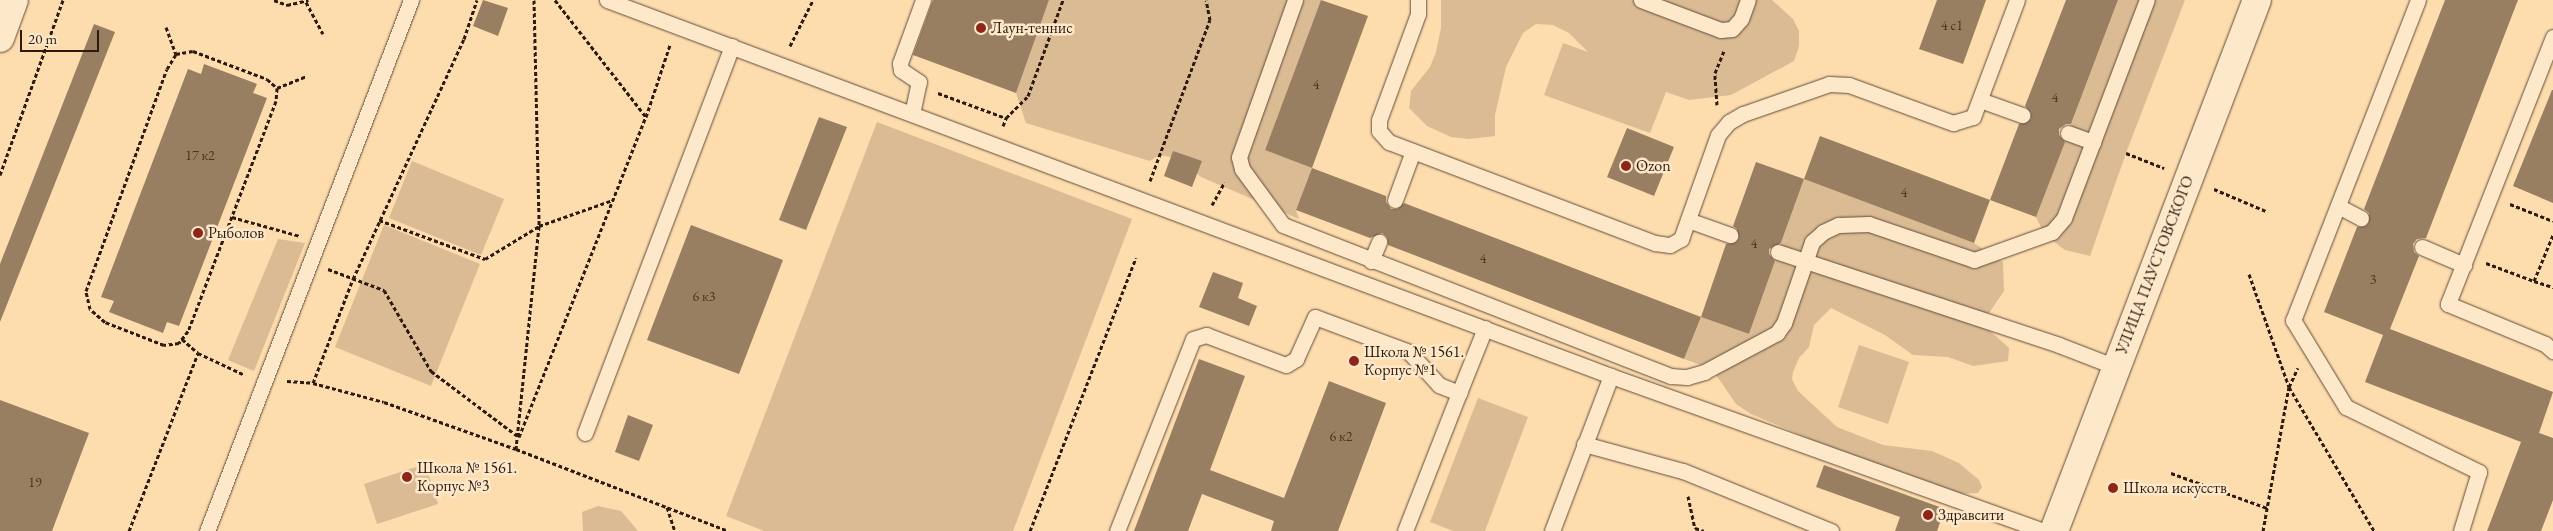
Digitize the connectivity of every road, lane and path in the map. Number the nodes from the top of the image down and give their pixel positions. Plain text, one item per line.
1 (14, 0) edge
2 (63, 0) edge
3 (274, 0) edge
4 (410, 0) edge
5 (477, 0) edge
6 (534, 0) edge
7 (555, 0) edge
8 (608, 0) edge
9 (813, 0) edge
10 (923, 0) edge
11 (1063, 0) edge
12 (1206, 0) edge
13 (1295, 0) edge
14 (1418, 0) edge
15 (1641, 0) edge
16 (1748, 0) edge
17 (2018, 0) edge
18 (2147, 0) edge
19 (2256, 0) edge
20 (2418, 0) edge
21 (307, 1) edge
22 (677, 26) junction
23 (166, 27) dead end
24 (1732, 29) junction
25 (323, 34) dead end
26 (0, 38) edge
27 (2553, 38) edge
28 (732, 46) junction
29 (176, 54) junction
30 (781, 65) junction
31 (306, 76) dead end
32 (918, 86) junction
33 (277, 88) junction
34 (1980, 100) junction
35 (912, 114) junction
36 (2022, 115) dead end
37 (646, 117) junction
38 (1006, 118) junction
39 (2068, 133) dead end
40 (1718, 135) junction
41 (2093, 142) junction
42 (996, 146) junction
43 (1414, 151) junction
44 (1239, 158) junction
45 (0, 175) edge
46 (2491, 196) junction
47 (613, 200) junction
48 (1395, 200) dead end
49 (1144, 201) junction
50 (2338, 206) junction
51 (232, 217) junction
52 (2361, 218) dead end
53 (379, 220) junction
54 (1688, 220) junction
55 (2553, 222) edge
56 (1202, 223) junction
57 (539, 226) junction
58 (1730, 235) dead end
59 (2553, 235) edge
60 (1379, 242) dead end
61 (2422, 246) dead end
62 (1778, 252) dead end
63 (1136, 258) dead end
64 (2466, 260) junction
65 (1371, 261) junction
66 (312, 262) junction
67 (1806, 262) junction
68 (2249, 274) dead end
69 (353, 279) junction
70 (2534, 281) junction
71 (2553, 287) edge
72 (1484, 328) junction
73 (182, 339) junction
74 (2308, 345) junction
75 (2553, 351) edge
76 (198, 353) junction
77 (2116, 367) junction
78 (269, 372) junction
79 (1611, 376) junction
80 (313, 384) junction
81 (2289, 387) junction
82 (1459, 393) junction
83 (585, 433) dead end
84 (519, 437) junction
85 (1584, 444) junction
86 (516, 449) junction
87 (1683, 471) junction
88 (2171, 473) dead end
89 (666, 506) junction
90 (2267, 508) junction
91 (129, 531) edge
92 (207, 531) edge
93 (675, 531) edge
94 (728, 531) edge
95 (1030, 531) edge
96 (1117, 531) edge
97 (1405, 531) edge
98 (1552, 531) edge
99 (1704, 531) edge
100 (1831, 531) edge
101 (2043, 531) edge
102 (2054, 531) edge
103 (2263, 531) edge
104 (2374, 531) edge
105 (2461, 531) edge

1 - 26 main road
2 - 45 path
3 - 21 path
4 - 66 lane
5 - 53 path
6 - 57 path
7 - 37 path
8 - 22 lane
9 - 30 path
10 - 32 lane
11 - 38 path
12 - 49 path
13 - 44 lane
14 - 43 lane
15 - 24 lane
16 - 24 lane
17 - 34 lane
18 - 41 lane
19 - 77 main road, УЛИЦА ПАУСТОВСКОГО
20 - 50 lane
21 - 25 path
22 - 28 lane
22 - 37 path
23 - 29 path
24 - 40 path
27 - 46 lane
28 - 30 lane
28 - 83 lane
29 - 33 path
29 - 73 path
30 - 35 lane
31 - 33 path
32 - 35 lane
32 - 38 path
33 - 51 path
34 - 36 lane
34 - 40 lane
35 - 42 lane
37 - 47 path
38 - 42 path
39 - 41 lane
40 - 54 lane
41 - 67 lane
42 - 49 lane
43 - 48 lane
43 - 54 lane
44 - 56 path
44 - 65 lane
46 - 55 path
46 - 64 lane
47 - 57 path
47 - 84 path
49 - 56 lane
50 - 52 lane
50 - 74 lane
51 - 66 path
51 - 73 path
53 - 57 path
53 - 69 path
54 - 58 lane
56 - 72 lane
57 - 84 path
59 - 70 path
60 - 65 lane
61 - 64 lane
62 - 67 lane
63 - 95 path
64 - 70 path
64 - 75 lane
65 - 67 lane
66 - 69 path
66 - 78 lane
67 - 77 lane
68 - 81 path
69 - 80 path
69 - 84 path
70 - 71 path
72 - 79 lane
72 - 82 lane
73 - 76 path
74 - 81 path
74 - 105 lane
76 - 78 path
76 - 91 path
77 - 102 main road, УЛИЦА ПАУСТОВСКОГО
78 - 80 path
78 - 92 lane
79 - 85 lane
79 - 101 lane
80 - 86 path
81 - 90 path
81 - 104 path
82 - 96 lane
82 - 97 lane
84 - 86 path
85 - 87 lane
85 - 98 lane
86 - 89 path
87 - 99 path
87 - 100 lane
88 - 90 path
89 - 93 path
89 - 94 path
90 - 103 path

